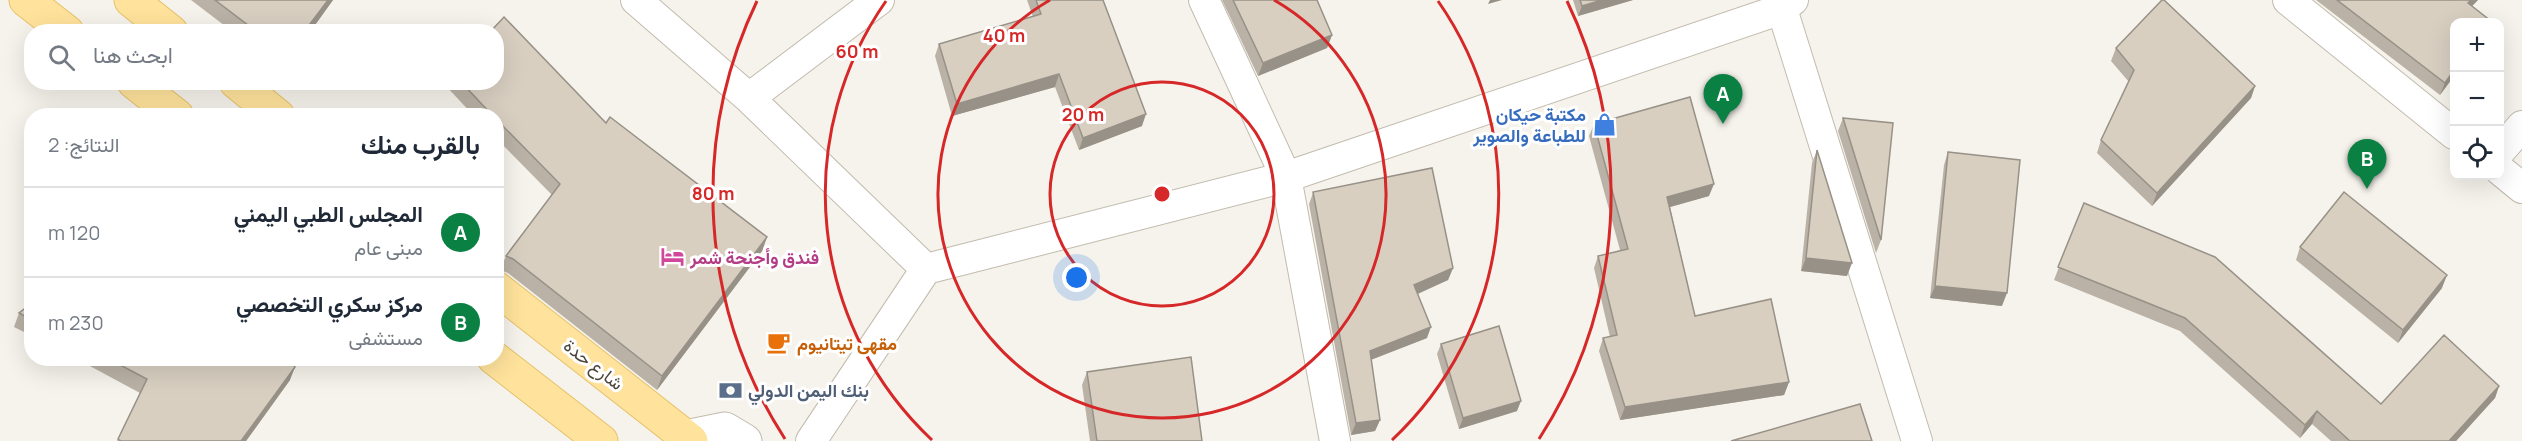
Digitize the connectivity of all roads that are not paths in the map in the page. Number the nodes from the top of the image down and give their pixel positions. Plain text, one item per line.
1 (26, 0) edge
2 (131, 0) edge
3 (636, 0) edge
4 (879, 0) edge
5 (1204, 0) edge
6 (2288, 0) edge
7 (1787, 5) edge
8 (57, 24) edge
9 (161, 24) edge
10 (144, 90) edge
11 (246, 90) edge
12 (749, 98) junction
13 (167, 108) edge
14 (268, 108) edge
15 (2522, 126) edge
16 (2450, 131) edge
17 (2504, 146) edge
18 (2504, 174) edge
19 (1286, 177) junction
20 (2522, 188) edge
21 (926, 269) junction
22 (504, 294) edge
23 (504, 366) edge
24 (689, 439) edge
25 (601, 441) edge
26 (745, 441) edge
27 (811, 441) edge
28 (1335, 441) edge
29 (1917, 441) edge

1 - 8 main road
2 - 9 main road
3 - 12 street
4 - 12 street
5 - 19 street
6 - 16 street
7 - 19 street
7 - 29 street
10 - 13 main road
11 - 14 main road
12 - 21 street
15 - 17 street
18 - 20 street
19 - 21 street
19 - 28 street
21 - 27 street
22 - 24 main road, شارع حدة
23 - 25 main road
24 - 26 street

